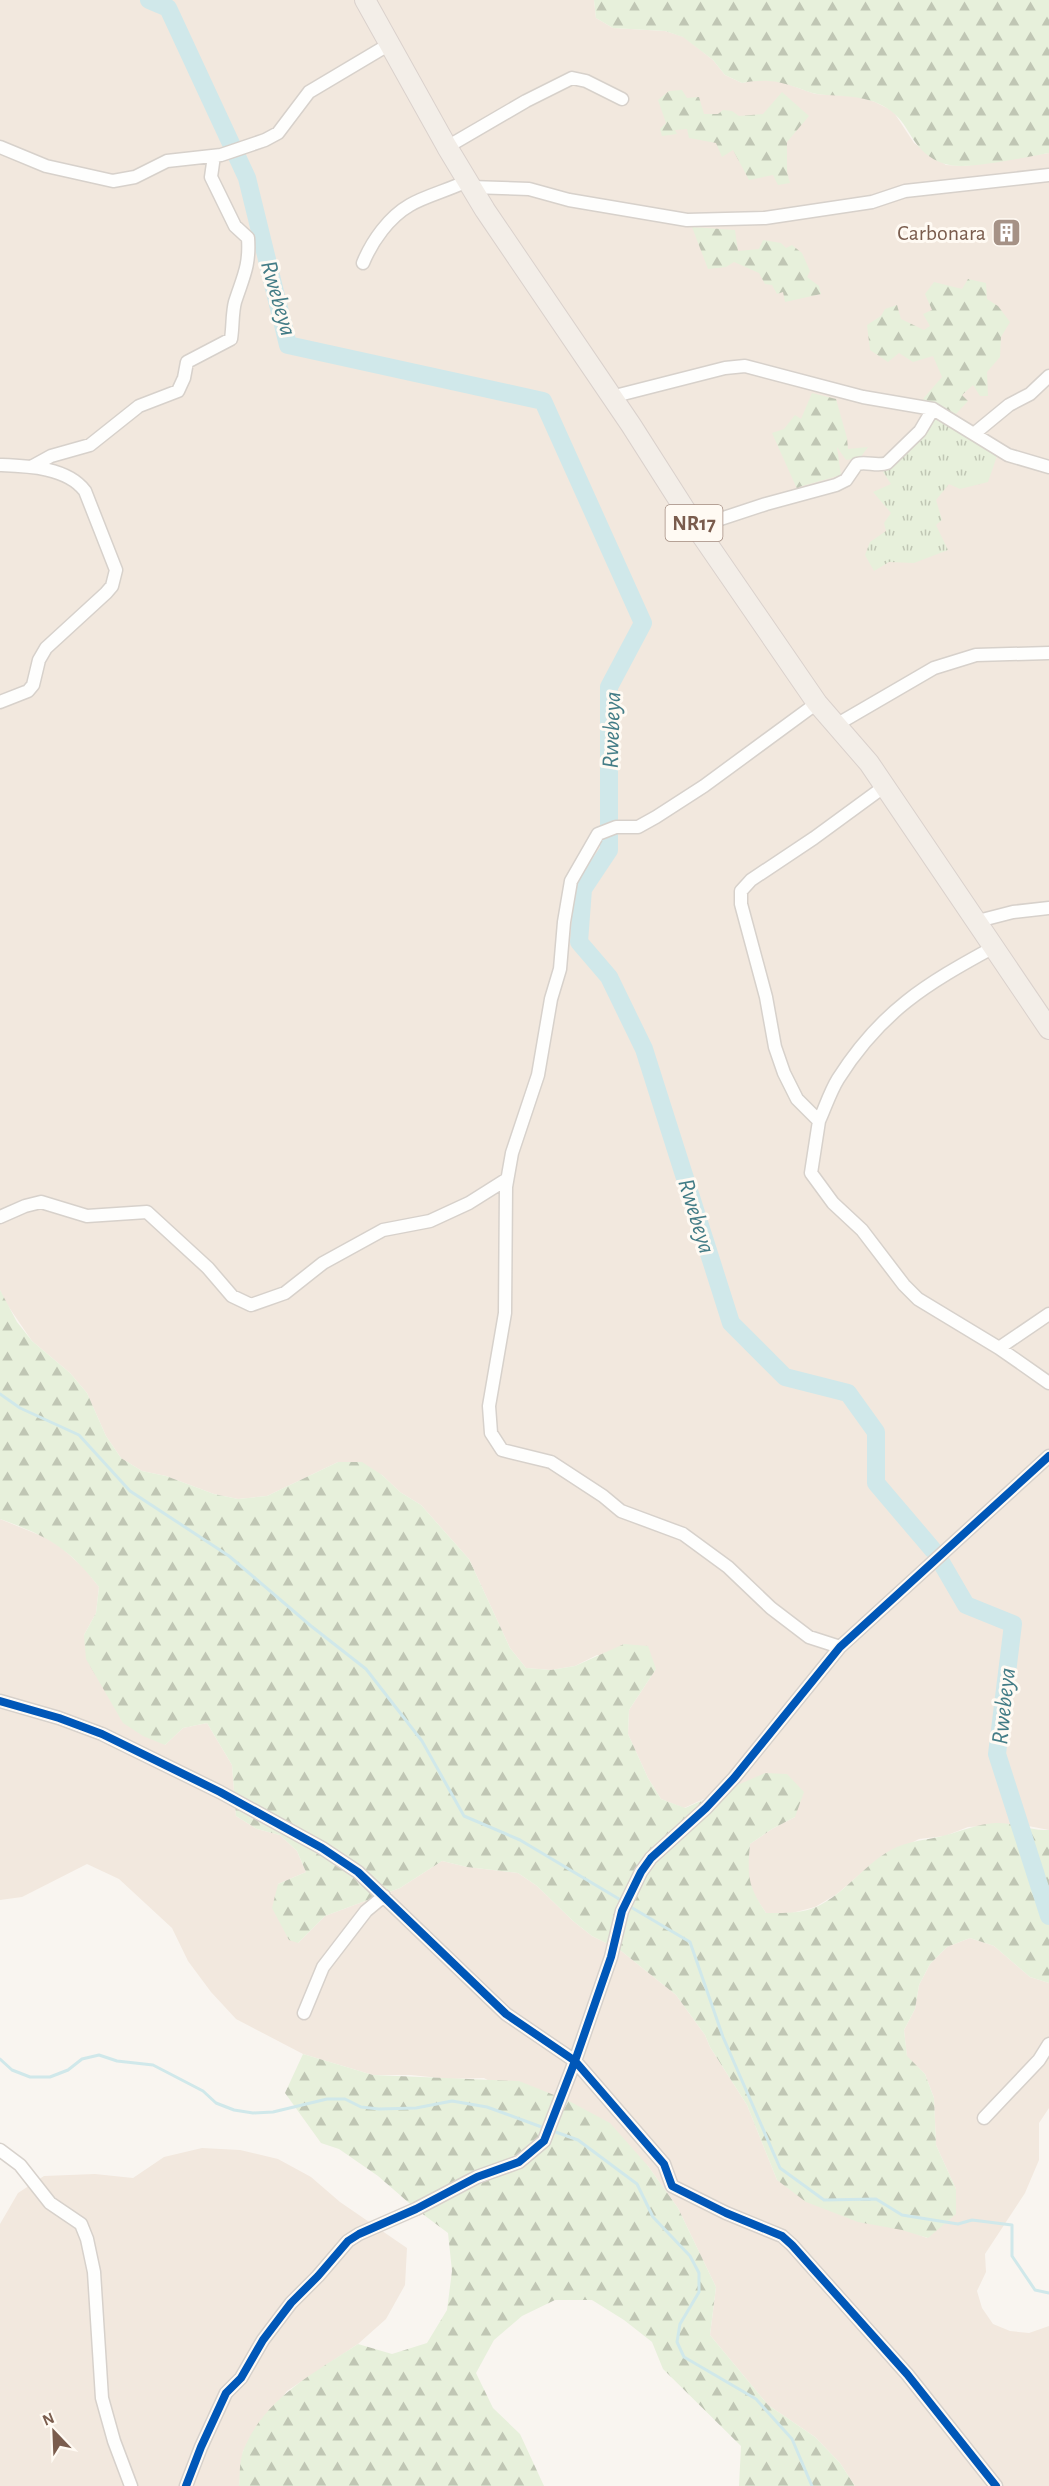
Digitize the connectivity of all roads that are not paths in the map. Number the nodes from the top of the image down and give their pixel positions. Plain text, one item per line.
1 (365, 0) edge
2 (388, 45) junction
3 (622, 99) dead end
4 (0, 147) edge
5 (447, 147) junction
6 (218, 156) junction
7 (1049, 176) edge
8 (468, 184) junction
9 (363, 263) dead end
10 (1049, 376) edge
11 (611, 397) junction
12 (933, 409) junction
13 (975, 433) junction
14 (0, 465) edge
15 (31, 467) junction
16 (1049, 467) edge
17 (696, 527) junction
18 (1049, 653) edge
19 (0, 702) edge
20 (817, 703) junction
21 (836, 725) junction
22 (885, 786) junction
23 (1049, 908) edge
24 (978, 921) junction
25 (994, 947) junction
26 (1049, 1029) edge
27 (819, 1121) junction
28 (507, 1179) junction
29 (0, 1217) edge
30 (1049, 1314) edge
31 (999, 1348) junction
32 (1049, 1383) edge
33 (1049, 1456) edge
34 (840, 1647) junction
35 (0, 1701) edge
36 (384, 1896) junction
37 (304, 2013) dead end
38 (1049, 2044) edge
39 (576, 2061) junction
40 (984, 2118) dead end
41 (0, 2151) edge
42 (131, 2486) edge
43 (186, 2486) edge
44 (996, 2486) edge

1 - 2 main road, NR17
2 - 5 main road, NR17
2 - 6 street
3 - 5 street
4 - 6 street
5 - 8 main road, NR17
6 - 15 street
7 - 8 street
8 - 9 street
8 - 11 main road, NR17
10 - 13 street
11 - 12 street
11 - 17 main road, NR17
12 - 13 street
12 - 17 street
13 - 16 street
14 - 15 street
15 - 19 street
17 - 20 main road, NR17
18 - 21 street
20 - 21 main road, NR17
20 - 28 street
21 - 22 main road, NR17
22 - 24 main road, NR17
22 - 27 street
23 - 24 street
24 - 25 main road, NR17
25 - 26 main road, NR17
25 - 27 street
27 - 31 street
28 - 29 street
28 - 34 street
30 - 31 street
31 - 32 street
33 - 34 street
34 - 39 street
35 - 36 street
36 - 37 street
36 - 39 street
38 - 40 street
39 - 43 street
39 - 44 street
41 - 42 street

